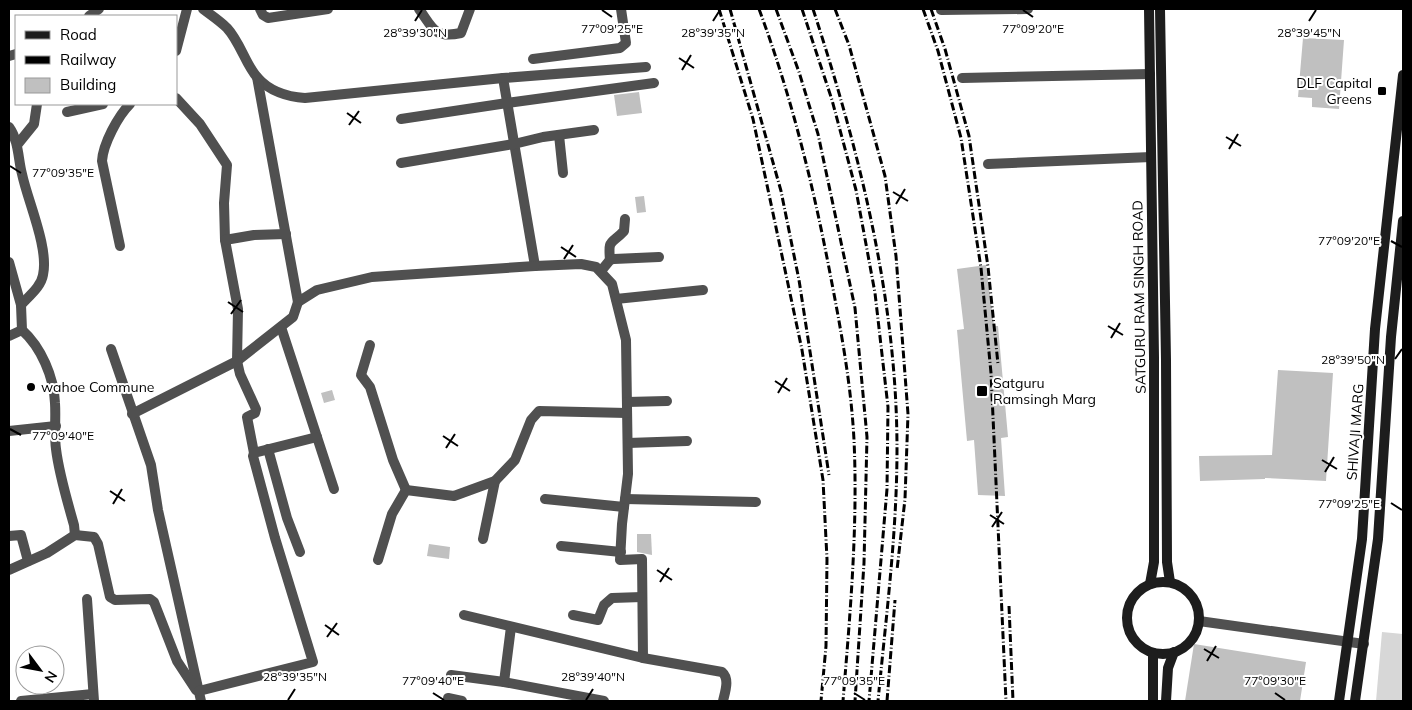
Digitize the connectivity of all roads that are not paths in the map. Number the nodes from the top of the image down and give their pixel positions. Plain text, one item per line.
1 (187, 9) edge
2 (203, 9) edge
3 (260, 9) edge
4 (328, 9) edge
5 (419, 9) edge
6 (470, 9) edge
7 (620, 9) edge
8 (1028, 9) edge
9 (1149, 9) edge
10 (1160, 9) edge
11 (941, 10) dead end
12 (178, 43) edge
13 (533, 59) dead end
14 (646, 67) dead end
15 (1150, 74) junction
16 (1403, 75) edge
17 (257, 78) junction
18 (503, 78) junction
19 (962, 78) dead end
20 (654, 83) dead end
21 (178, 100) edge
22 (507, 103) junction
23 (36, 105) edge
24 (99, 105) edge
25 (129, 105) edge
26 (68, 112) dead end
27 (400, 119) dead end
28 (9, 127) edge
29 (594, 130) dead end
30 (559, 135) junction
31 (514, 144) junction
32 (13, 145) edge
33 (1151, 157) junction
34 (401, 163) dead end
35 (988, 164) dead end
36 (563, 173) dead end
37 (625, 218) dead end
38 (1403, 221) edge
39 (286, 234) junction
40 (225, 240) junction
41 (120, 246) dead end
42 (658, 257) dead end
43 (610, 260) junction
44 (9, 262) edge
45 (535, 266) junction
46 (600, 271) junction
47 (1400, 280) edge
48 (703, 290) dead end
49 (616, 298) junction
50 (298, 302) junction
51 (21, 305) junction
52 (281, 327) junction
53 (22, 330) junction
54 (9, 336) edge
55 (370, 345) dead end
56 (111, 349) dead end
57 (237, 361) junction
58 (667, 401) dead end
59 (627, 402) junction
60 (627, 413) junction
61 (132, 414) junction
62 (56, 426) junction
63 (9, 431) edge
64 (317, 437) junction
65 (687, 441) dead end
66 (628, 443) junction
67 (268, 449) junction
68 (254, 453) junction
69 (495, 481) junction
70 (334, 489) dead end
71 (406, 490) junction
72 (545, 499) dead end
73 (756, 502) dead end
74 (624, 503) junction
75 (75, 535) junction
76 (9, 536) edge
77 (483, 539) dead end
78 (561, 546) dead end
79 (300, 552) dead end
80 (621, 552) junction
81 (378, 560) dead end
82 (28, 562) junction
83 (9, 570) edge
84 (1170, 582) junction
85 (1150, 584) junction
86 (642, 597) junction
87 (86, 599) dead end
88 (464, 615) dead end
89 (573, 615) dead end
90 (1199, 621) junction
91 (511, 627) junction
92 (1348, 642) junction
93 (1364, 644) junction
94 (1174, 652) junction
95 (1153, 653) junction
96 (642, 658) junction
97 (451, 675) dead end
98 (504, 682) junction
99 (200, 696) edge
100 (93, 697) edge
101 (448, 698) dead end
102 (21, 701) edge
103 (462, 701) edge
104 (604, 701) edge
105 (723, 701) edge
106 (1153, 701) edge
107 (1166, 701) edge
108 (1339, 701) edge
109 (1355, 701) edge

1 - 12 street
2 - 17 street
3 - 4 street
5 - 6 street
7 - 13 street
8 - 11 street
9 - 15 street, SATGURU RAM SINGH ROAD
10 - 84 street, SATGURU RAM SINGH ROAD
14 - 18 street
15 - 19 street
15 - 33 street, SATGURU RAM SINGH ROAD
16 - 92 street, SHIVAJI MARG
17 - 18 street
17 - 39 street
18 - 22 street
20 - 22 street
21 - 40 street
22 - 27 street
22 - 31 street
23 - 32 street
24 - 26 street
25 - 41 street
28 - 32 street
29 - 30 street
30 - 31 street
30 - 36 street
31 - 34 street
31 - 45 street
32 - 51 street
33 - 35 street
33 - 85 street, SATGURU RAM SINGH ROAD
37 - 43 street
38 - 47 street
39 - 40 street
39 - 50 street
40 - 57 street
42 - 43 street
43 - 46 street
44 - 51 street
45 - 46 street
45 - 50 street
46 - 49 street
47 - 93 street
48 - 49 street
49 - 59 street
50 - 52 street
51 - 53 street
52 - 57 street
52 - 64 street
53 - 54 street
53 - 62 street
55 - 71 street
56 - 61 street
57 - 61 street
57 - 68 street
58 - 59 street
59 - 60 street
60 - 66 street
60 - 69 street
61 - 99 street
62 - 63 street
62 - 75 street
64 - 67 street
64 - 70 street
65 - 66 street
66 - 74 street
67 - 68 street
67 - 79 street
68 - 99 street
69 - 71 street
69 - 77 street
71 - 81 street
72 - 74 street
73 - 74 street
74 - 80 street
75 - 82 street
75 - 99 street
76 - 82 street
78 - 80 street
80 - 86 street
82 - 83 street
84 - 85 street
84 - 90 street
85 - 95 street
86 - 89 street
86 - 96 street
87 - 100 street
88 - 91 street
90 - 92 street
90 - 94 street
91 - 96 street
91 - 98 street
92 - 93 street
92 - 108 street, SHIVAJI MARG
93 - 109 street
94 - 95 street
94 - 107 street
95 - 106 street
96 - 105 street
97 - 98 street
98 - 104 street
100 - 102 street
101 - 103 street

